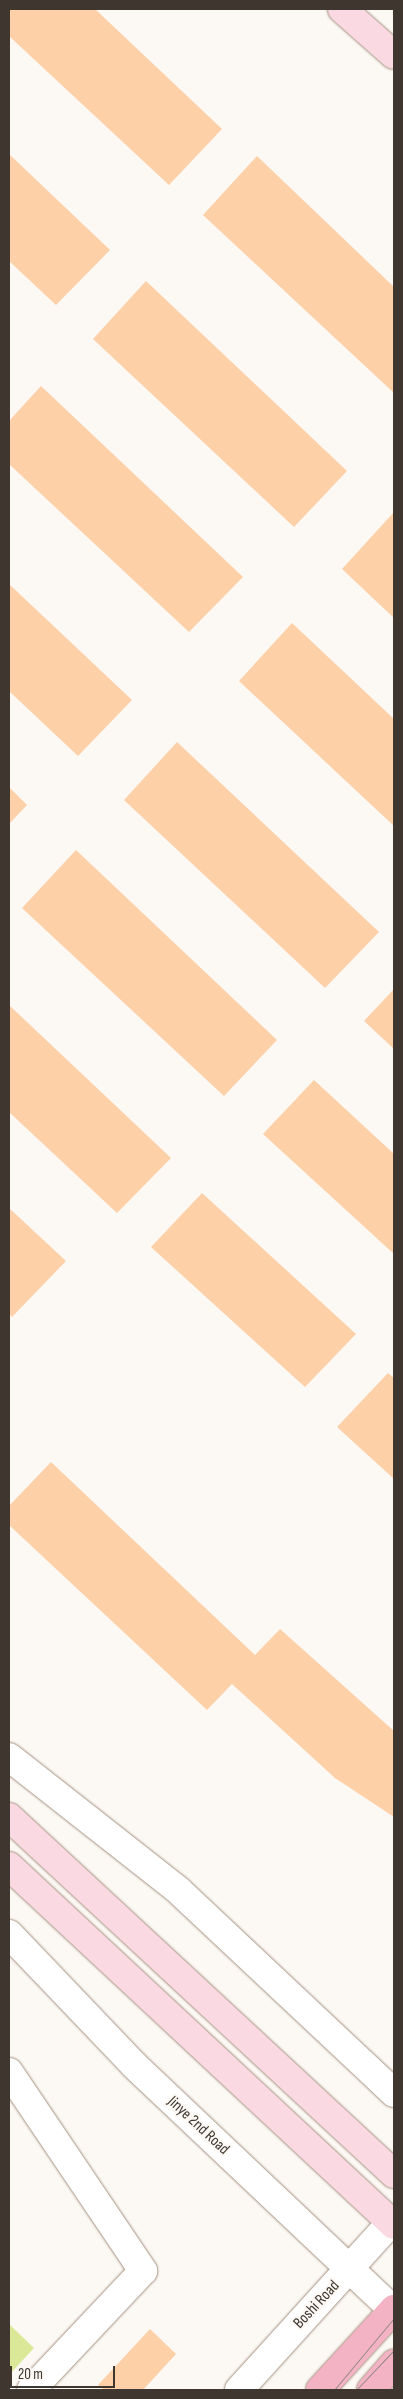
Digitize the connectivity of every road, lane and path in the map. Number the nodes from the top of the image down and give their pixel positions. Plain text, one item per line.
1 (342, 9) edge
2 (394, 55) edge
3 (9, 1757) edge
4 (9, 1816) edge
5 (9, 1866) edge
6 (9, 1934) edge
7 (9, 2072) edge
8 (394, 2092) edge
9 (394, 2174) edge
10 (393, 2222) edge
11 (350, 2270) junction
12 (394, 2310) edge
13 (394, 2364) edge
14 (31, 2390) edge
15 (239, 2390) edge
16 (320, 2390) edge
17 (371, 2390) edge

1 - 2 main road
3 - 8 street
4 - 9 main road
5 - 10 main road
6 - 11 street, Jinye 2nd Road
7 - 14 street
10 - 11 street, Boshi Road
11 - 12 street, Jinye 2nd Road
11 - 15 street, Boshi Road
12 - 16 main road
13 - 17 main road

